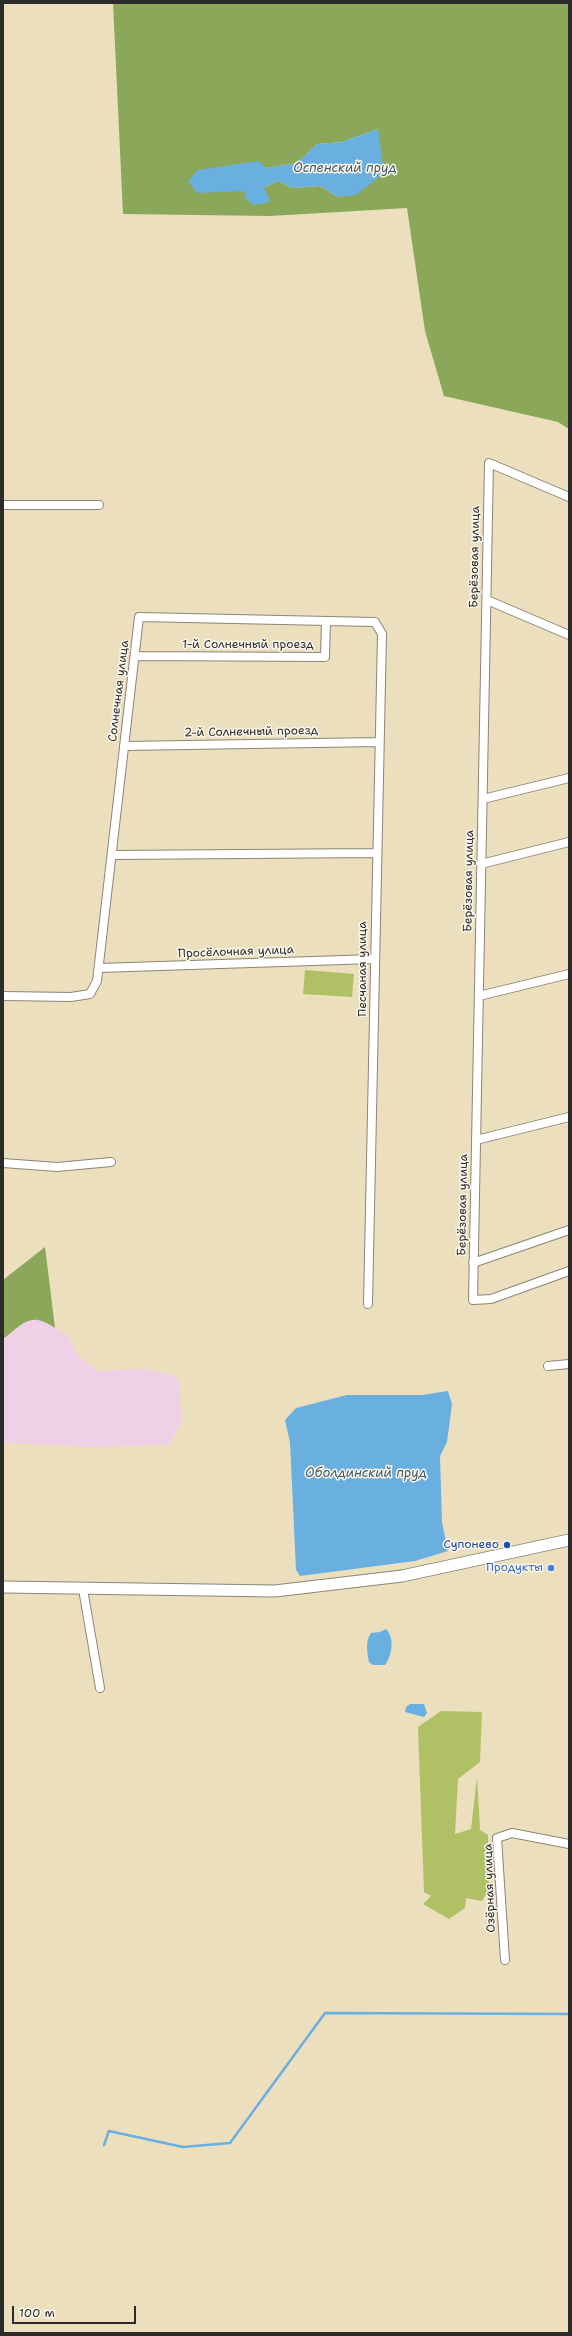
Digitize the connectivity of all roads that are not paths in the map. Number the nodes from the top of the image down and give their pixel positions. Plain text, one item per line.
1 (569, 497) edge
2 (3, 505) edge
3 (99, 505) dead end
4 (486, 600) junction
5 (326, 621) junction
6 (382, 634) joint
7 (569, 635) edge
8 (135, 656) junction
9 (379, 742) junction
10 (124, 746) junction
11 (569, 778) edge
12 (483, 799) junction
13 (569, 842) edge
14 (376, 853) junction
15 (112, 855) junction
16 (481, 864) junction
17 (374, 959) junction
18 (99, 968) junction
19 (569, 974) edge
20 (3, 996) edge
21 (479, 996) junction
22 (569, 1117) edge
23 (476, 1140) junction
24 (111, 1162) dead end
25 (3, 1163) edge
26 (569, 1230) edge
27 (473, 1263) junction
28 (569, 1271) edge
29 (368, 1304) dead end
30 (569, 1364) edge
31 (548, 1366) dead end
32 (569, 1540) edge
33 (3, 1587) edge
34 (83, 1589) junction
35 (100, 1688) dead end
36 (569, 1844) edge
37 (505, 1960) dead end

1 - 4 street, Берёзовая улица
2 - 3 street
4 - 7 street
4 - 12 street, Берёзовая улица
5 - 6 street, Солнечная улица
5 - 8 street, 1-й Солнечный проезд
5 - 8 street, Солнечная улица
6 - 9 street, Песчаная улица
8 - 10 street, Солнечная улица
9 - 10 street, 2-й Солнечный проезд
9 - 14 street, Песчаная улица
10 - 15 street, Солнечная улица
11 - 12 street
12 - 16 street, Берёзовая улица
13 - 16 street
14 - 15 street
14 - 17 street, Песчаная улица
15 - 18 street, Солнечная улица
16 - 21 street, Берёзовая улица
17 - 18 street, Просёлочная улица
17 - 29 street, Песчаная улица
18 - 20 street, Солнечная улица
19 - 21 street
21 - 23 street, Берёзовая улица
22 - 23 street
23 - 27 street, Берёзовая улица
24 - 25 street
26 - 27 street
27 - 28 street, Берёзовая улица
30 - 31 street
32 - 34 street
33 - 34 street
34 - 35 street
36 - 37 street, Озёрная улица

